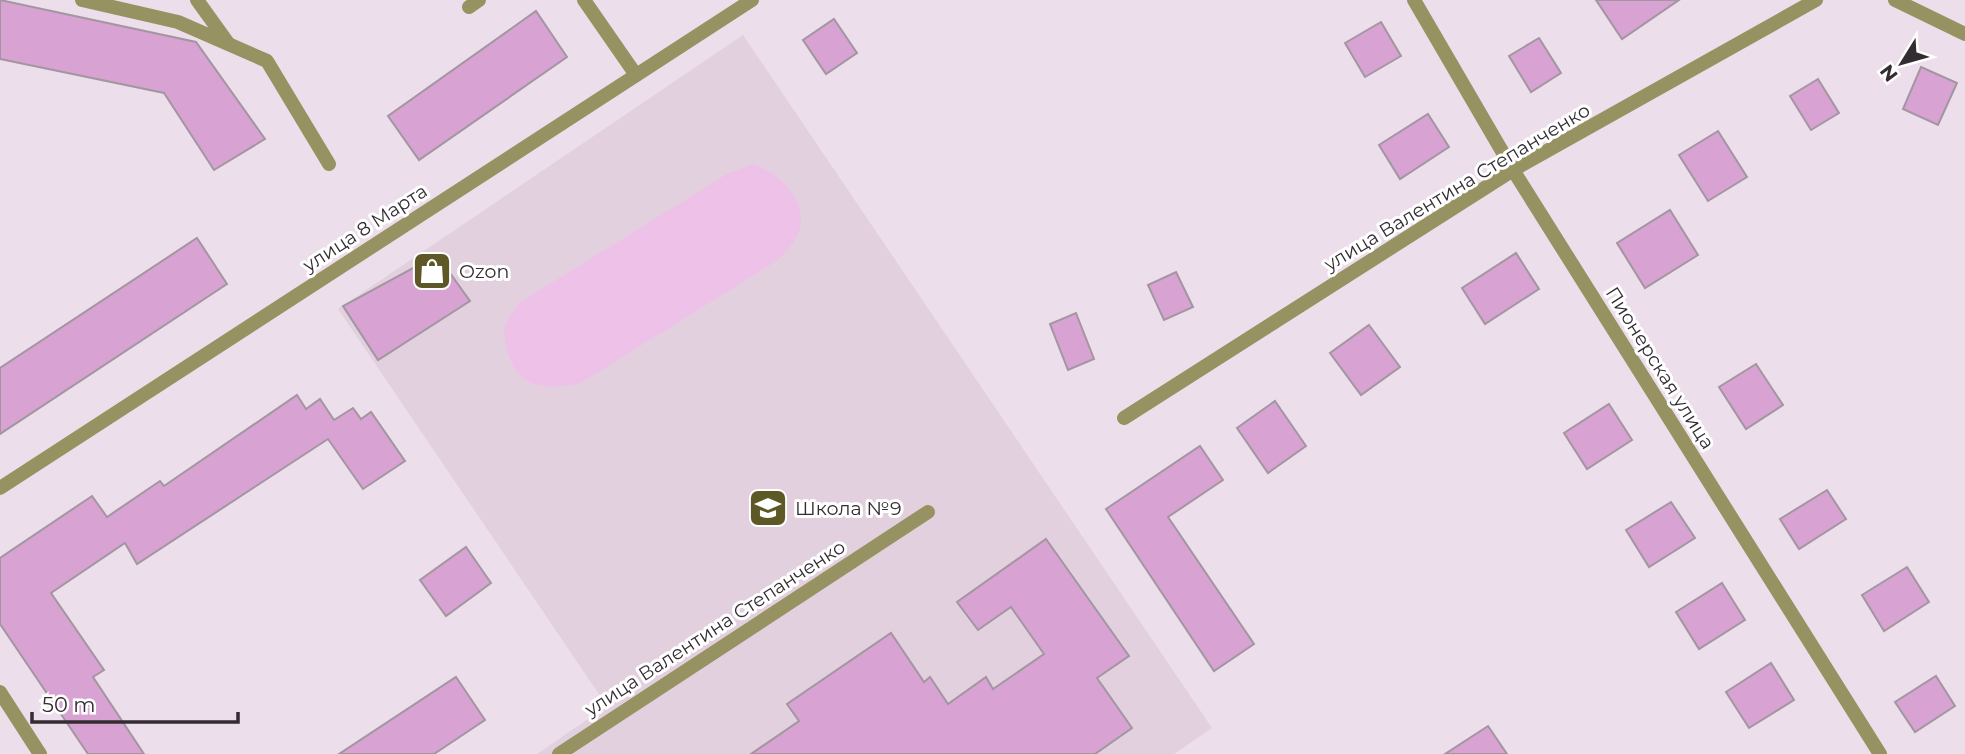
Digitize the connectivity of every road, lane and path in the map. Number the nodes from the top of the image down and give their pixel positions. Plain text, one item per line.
1 (82, 0) edge
2 (197, 0) edge
3 (584, 0) edge
4 (752, 0) edge
5 (1414, 0) edge
6 (1816, 0) edge
7 (1895, 0) edge
8 (1965, 34) edge
9 (229, 44) junction
10 (636, 75) junction
11 (329, 164) dead end
12 (1513, 170) junction
13 (1124, 418) dead end
14 (0, 488) edge
15 (928, 512) dead end
16 (0, 692) edge
17 (40, 754) edge
18 (559, 754) edge
19 (1880, 754) edge

1 - 9 street
2 - 9 street
3 - 10 street
4 - 10 street, улица 8 Марта
5 - 12 street, Пионерская улица
6 - 12 street, улица Валентина Степанченко
7 - 8 street
9 - 11 street
10 - 14 street, улица 8 Марта
12 - 13 street, улица Валентина Степанченко
12 - 19 street, Пионерская улица
15 - 18 street, улица Валентина Степанченко
16 - 17 street

